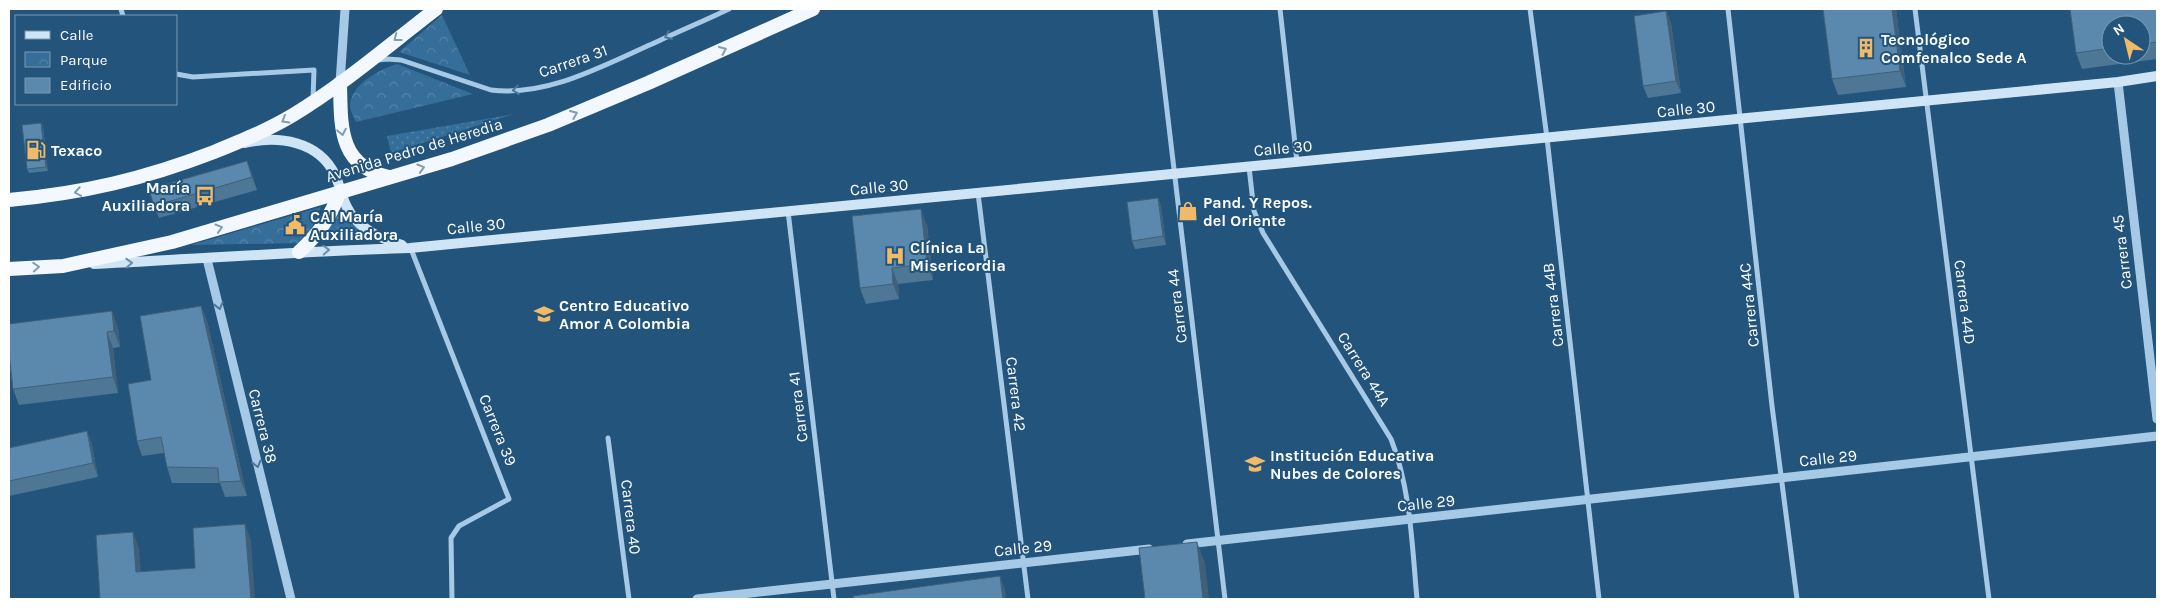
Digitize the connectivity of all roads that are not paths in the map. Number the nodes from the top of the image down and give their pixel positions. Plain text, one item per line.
1 (345, 9) edge
2 (436, 9) edge
3 (729, 9) edge
4 (814, 9) edge
5 (1155, 9) edge
6 (1280, 9) edge
7 (1530, 9) edge
8 (1728, 9) edge
9 (1915, 9) edge
10 (360, 67) junction
11 (178, 74) edge
12 (2157, 76) edge
13 (2118, 82) junction
14 (340, 83) junction
15 (1927, 100) junction
16 (313, 102) junction
17 (1742, 118) junction
18 (1547, 138) junction
19 (208, 154) junction
20 (1296, 162) junction
21 (1249, 166) junction
22 (1174, 174) junction
23 (389, 177) junction
24 (340, 191) junction
25 (978, 193) junction
26 (9, 200) edge
27 (788, 211) junction
28 (410, 248) junction
29 (299, 252) junction
30 (207, 259) junction
31 (63, 266) junction
32 (9, 269) edge
33 (2157, 419) edge
34 (2157, 436) edge
35 (608, 438) dead end
36 (1972, 457) junction
37 (1782, 478) junction
38 (1588, 500) junction
39 (1409, 520) junction
40 (1219, 541) junction
41 (1180, 545) edge
42 (1160, 548) edge
43 (1024, 563) junction
44 (832, 584) junction
45 (291, 599) edge
46 (452, 599) edge
47 (629, 599) edge
48 (698, 599) edge
49 (834, 599) edge
50 (1028, 599) edge
51 (1225, 599) edge
52 (1417, 599) edge
53 (1600, 599) edge
54 (1797, 599) edge
55 (1989, 599) edge

1 - 14 street
2 -> 10 highway
3 -> 10 street, Carrera 31
23 -> 4 highway, Avenida Pedro de Heredia
5 - 22 street, Carrera 44
6 - 20 street
7 - 18 street, Carrera 44B
8 - 17 street, Carrera 44C
9 - 15 street, Carrera 44D
10 - 14 highway
11 - 16 street
12 - 13 main road, Calle 30
13 - 15 main road, Calle 30
13 - 33 street, Carrera 45
14 - 16 highway
14 -> 23 highway
15 - 17 main road, Calle 30
15 - 36 street, Carrera 44D
16 -> 19 highway
17 - 18 main road, Calle 30
17 - 37 street, Carrera 44C
18 - 20 main road, Calle 30
18 - 38 street, Carrera 44B
19 - 24 main road, Calle 30
19 -> 26 highway
20 - 21 main road, Calle 30
21 - 22 main road, Calle 30
21 - 39 street, Carrera 44A
22 - 25 main road, Calle 30
22 - 40 street, Carrera 44
23 - 24 highway, Avenida Pedro de Heredia
24 - 28 main road, Calle 30
24 - 29 highway
31 -> 24 highway, Avenida Pedro de Heredia
25 - 27 main road, Calle 30
25 - 43 street, Carrera 42
27 - 28 main road, Calle 30
27 - 44 street, Carrera 41
29 -> 28 main road, Calle 30
28 - 46 street, Carrera 39
29 - 30 main road, Calle 30
31 -> 30 main road, Calle 30
30 -> 45 street, Carrera 38
32 -> 31 highway, Avenida Pedro de Heredia
34 - 36 street, Calle 29
35 - 47 street, Carrera 40
36 - 37 street, Calle 29
36 - 55 street, Carrera 44D
37 - 38 street, Calle 29
37 - 54 street, Carrera 44C
38 - 39 street, Calle 29
38 - 53 street, Carrera 44B
39 - 40 street, Calle 29
39 - 52 street, Carrera 44A
40 - 41 street, Calle 29
40 - 51 street, Carrera 44
42 - 43 street, Calle 29
43 - 44 street, Calle 29
43 - 50 street, Carrera 42
44 - 48 street, Calle 29
44 - 49 street, Carrera 41

